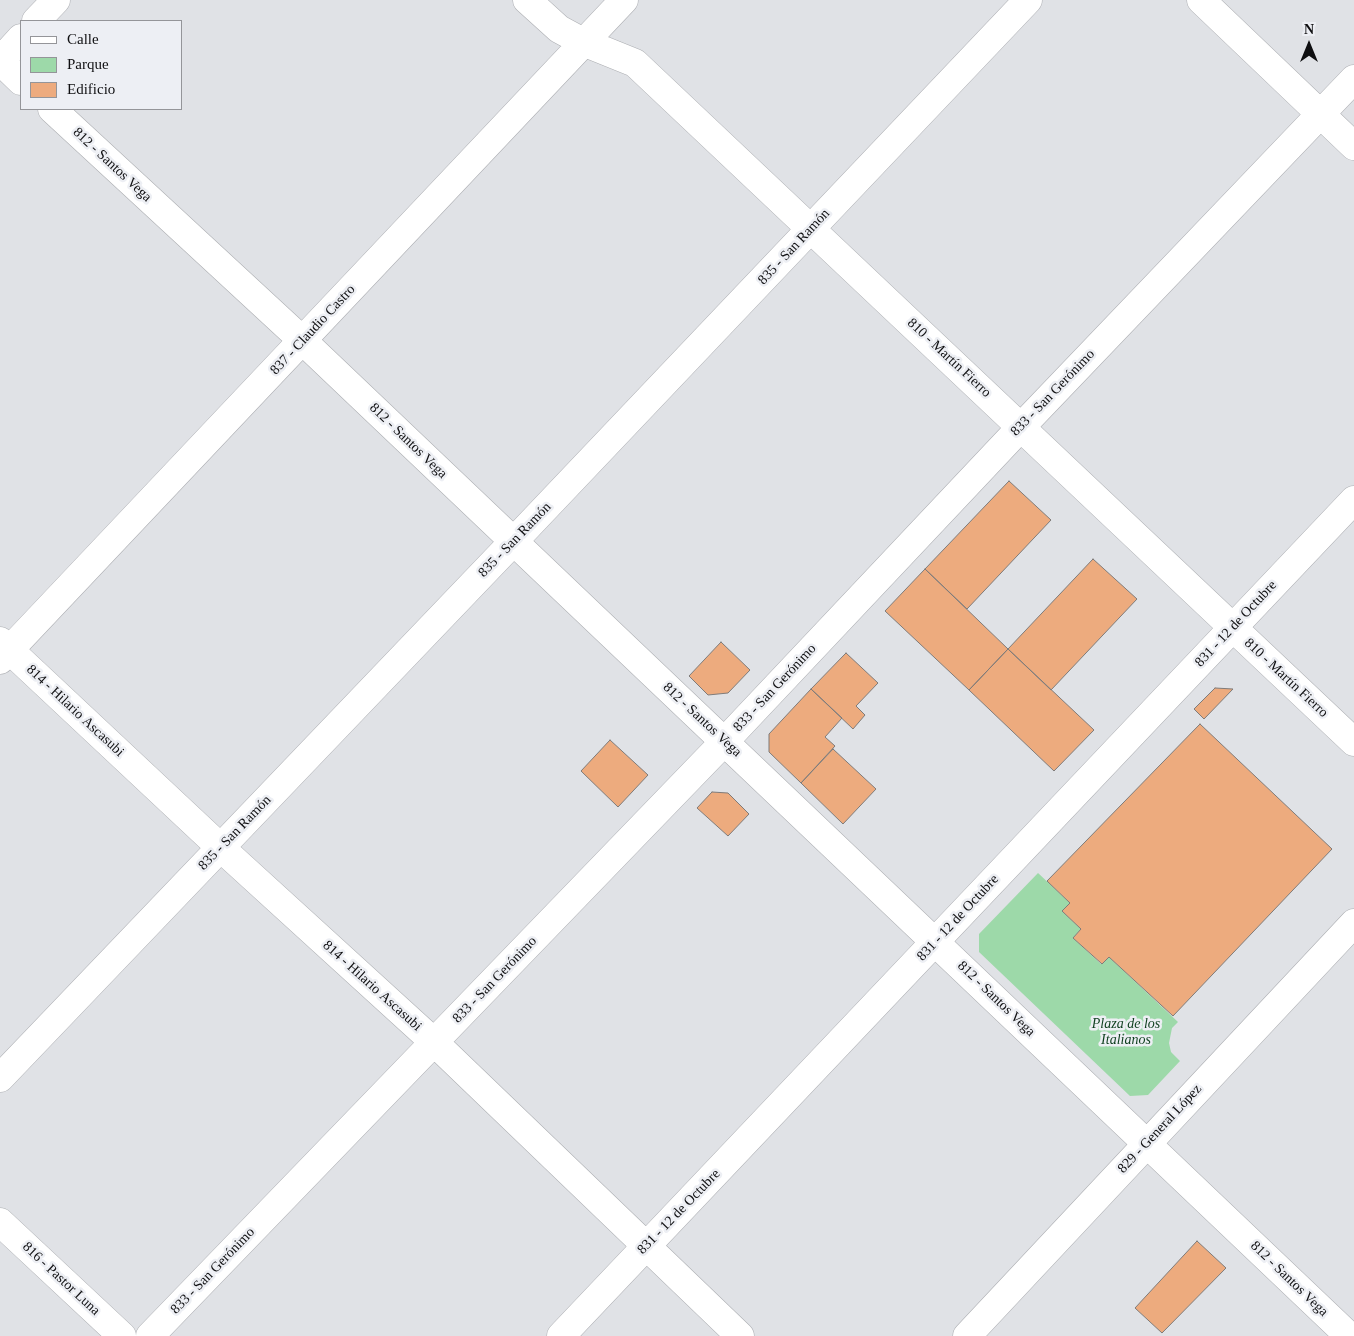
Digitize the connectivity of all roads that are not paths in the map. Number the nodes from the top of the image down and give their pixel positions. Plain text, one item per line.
1 (56, 0) edge
2 (527, 0) edge
3 (624, 0) edge
4 (1028, 0) edge
5 (1201, 0) edge
6 (37, 20) edge
7 (20, 39) edge
8 (583, 42) junction
9 (0, 61) edge
10 (1354, 79) edge
11 (20, 80) edge
12 (53, 110) edge
13 (1321, 114) junction
14 (1354, 146) edge
15 (811, 228) junction
16 (304, 341) junction
17 (1022, 426) junction
18 (1354, 500) edge
19 (513, 542) junction
20 (1232, 628) junction
21 (3, 650) edge
22 (724, 742) junction
23 (1354, 742) edge
24 (221, 848) junction
25 (1354, 923) edge
26 (936, 942) junction
27 (434, 1043) junction
28 (0, 1078) edge
29 (1146, 1143) junction
30 (0, 1222) edge
31 (646, 1248) junction
32 (122, 1336) edge
33 (150, 1336) edge
34 (561, 1336) edge
35 (740, 1336) edge
36 (967, 1336) edge
37 (1349, 1336) edge

1 - 6 street
2 - 8 street, 810 - Martín Fierro
3 - 8 street, 837 - Claudio Castro
4 - 15 street, 835 - San Ramón
5 - 13 street
7 - 9 street
8 - 15 street, 810 - Martín Fierro
8 - 16 street, 837 - Claudio Castro
9 - 11 street
10 - 13 street, 833 - San Gerónimo
12 - 16 street, 812 - Santos Vega
13 - 14 street
13 - 17 street, 833 - San Gerónimo
15 - 17 street, 810 - Martín Fierro
15 - 19 street, 835 - San Ramón
16 - 19 street, 812 - Santos Vega
16 - 21 street, 837 - Claudio Castro
17 - 20 street, 810 - Martín Fierro
17 - 22 street, 833 - San Gerónimo
18 - 20 street, 831 - 12 de Octubre
19 - 22 street, 812 - Santos Vega
19 - 24 street, 835 - San Ramón
20 - 23 street, 810 - Martín Fierro
20 - 26 street, 831 - 12 de Octubre
21 - 24 street, 814 - Hilario Ascasubi
22 - 26 street, 812 - Santos Vega
22 - 27 street, 833 - San Gerónimo
24 - 27 street, 814 - Hilario Ascasubi
24 - 28 street, 835 - San Ramón
25 - 29 street, 829 - General López
26 - 29 street, 812 - Santos Vega
26 - 31 street, 831 - 12 de Octubre
27 - 31 street, 814 - Hilario Ascasubi
27 - 33 street, 833 - San Gerónimo
29 - 36 street, 829 - General López
29 - 37 street, 812 - Santos Vega
30 - 32 street, 816 - Pastor Luna
31 - 34 street, 831 - 12 de Octubre
31 - 35 street, 814 - Hilario Ascasubi

